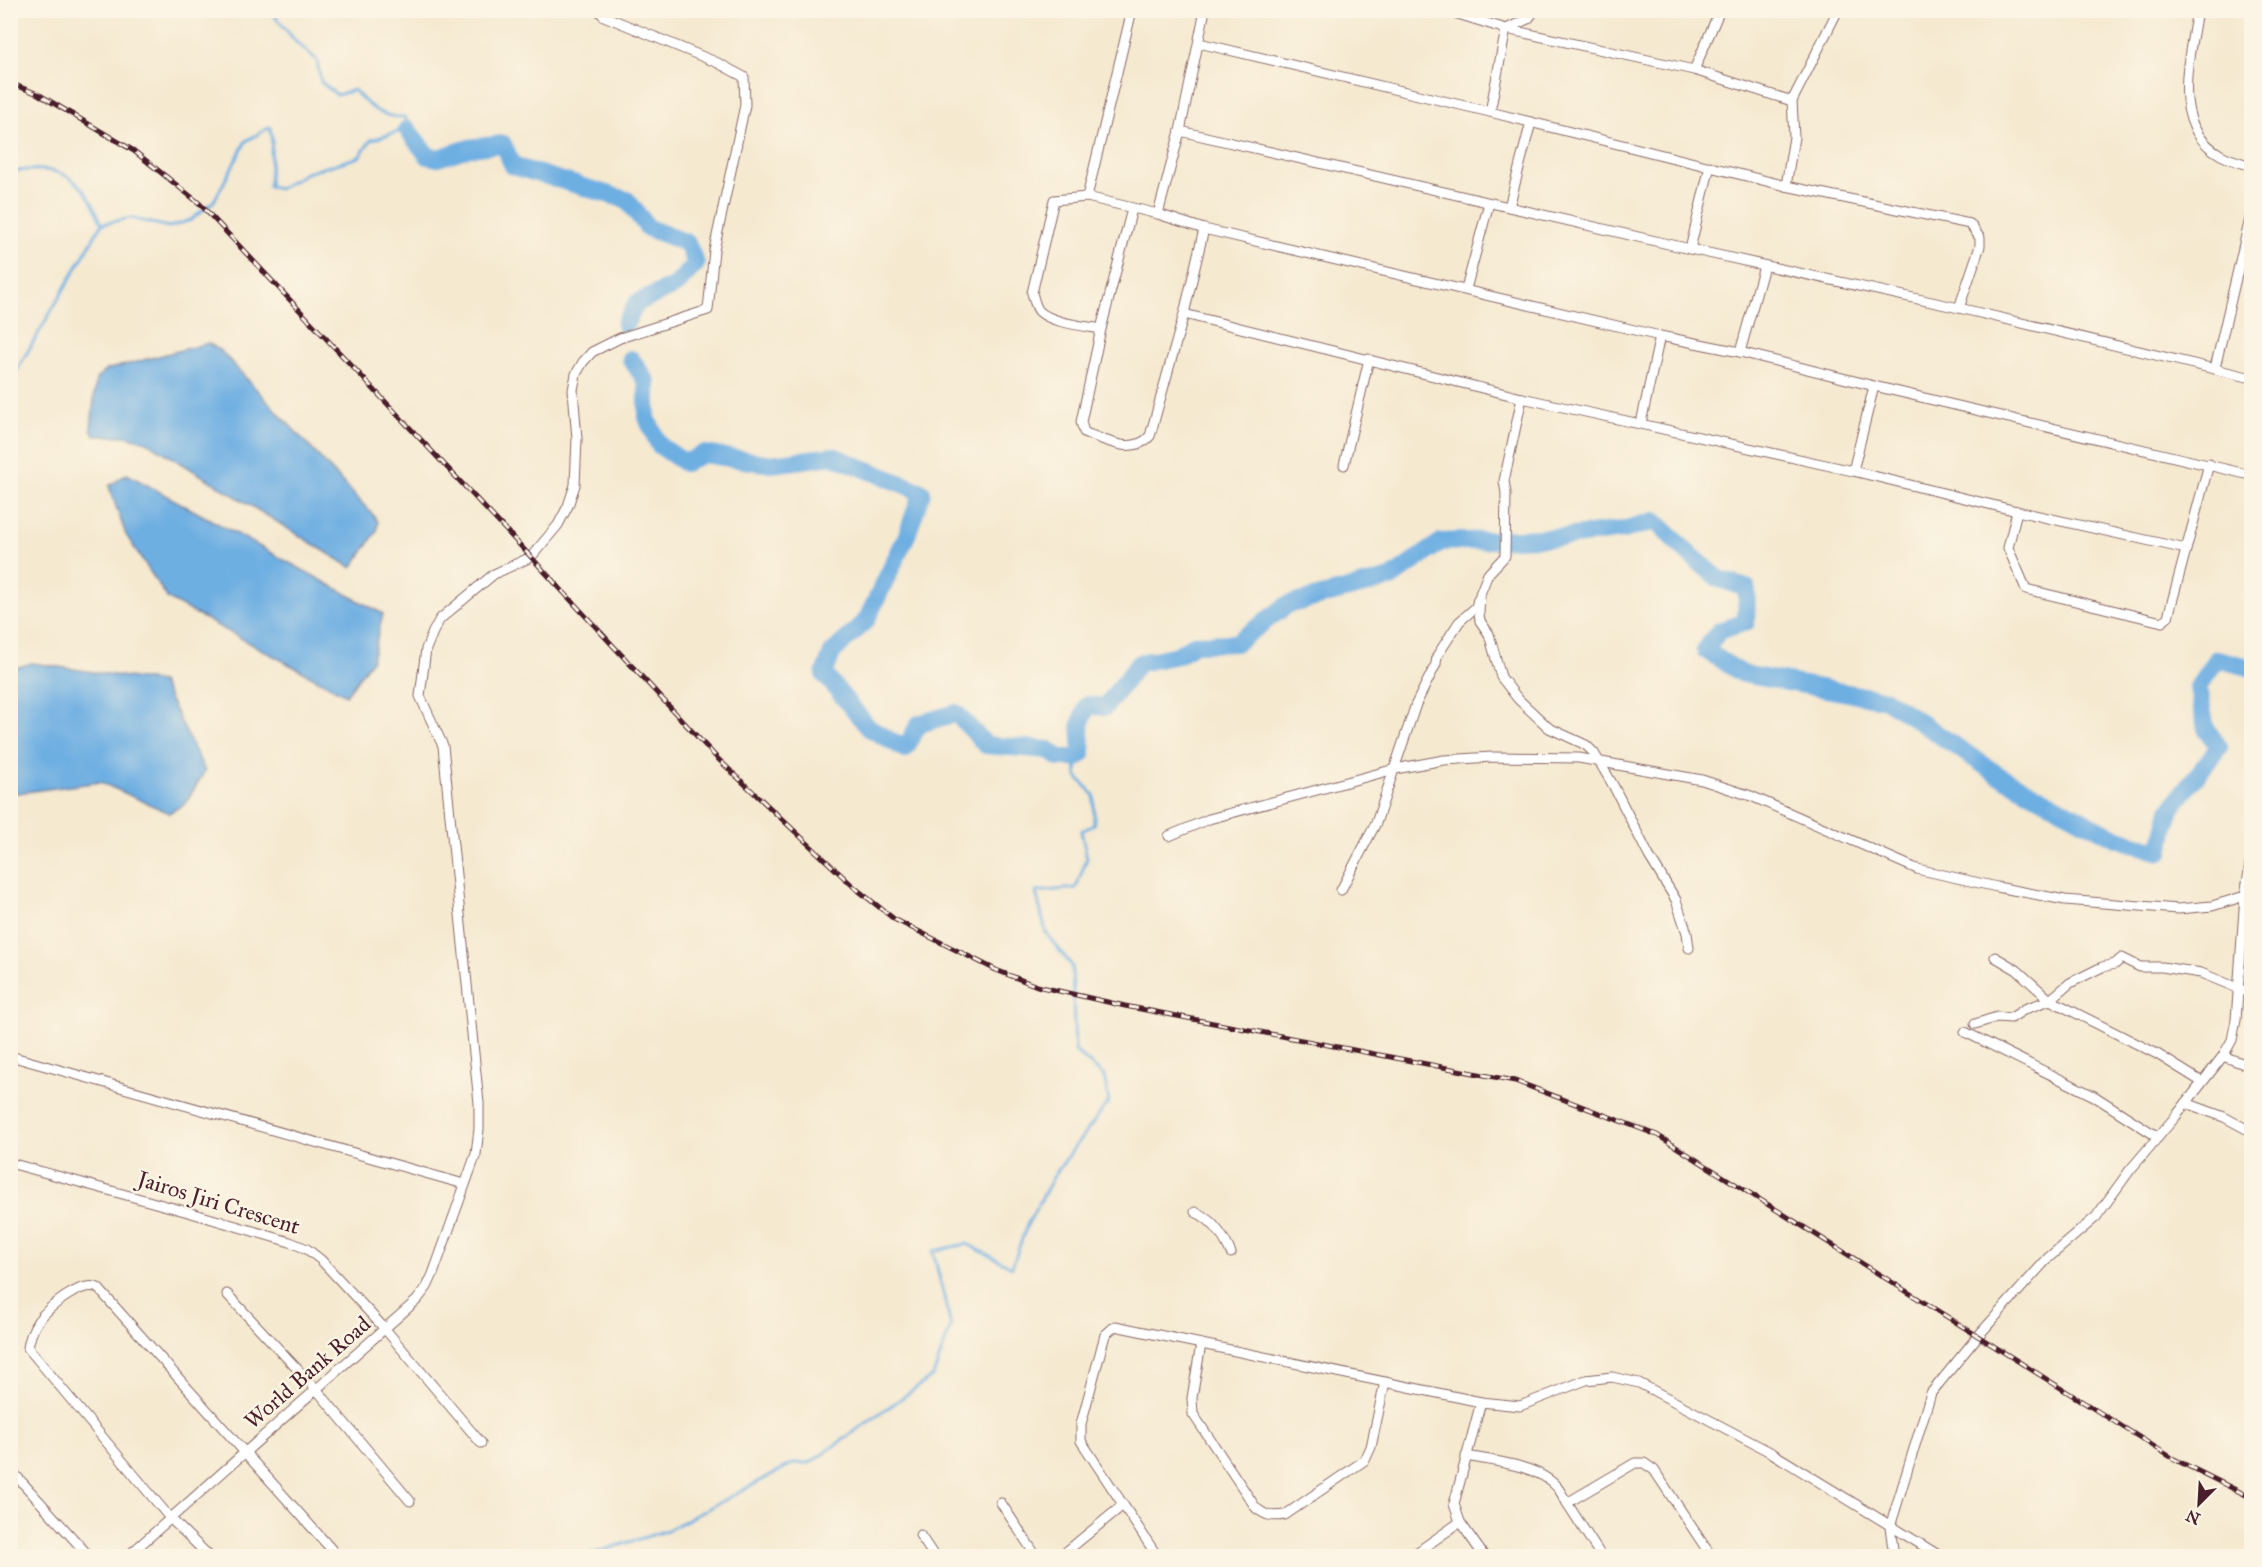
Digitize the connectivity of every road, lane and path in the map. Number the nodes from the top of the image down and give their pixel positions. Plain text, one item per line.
1 (598, 10) edge
2 (1132, 10) edge
3 (1205, 10) edge
4 (1445, 10) edge
5 (1535, 10) edge
6 (1720, 10) edge
7 (1838, 10) edge
8 (2198, 10) edge
9 (1506, 29) junction
10 (1199, 43) junction
11 (1694, 70) junction
12 (1792, 101) junction
13 (1490, 112) junction
14 (1531, 123) junction
15 (1180, 131) junction
16 (1710, 166) junction
17 (2252, 166) edge
18 (1786, 186) junction
19 (1087, 197) junction
20 (1489, 203) junction
21 (1509, 207) junction
22 (1132, 209) junction
23 (2252, 210) edge
24 (1158, 214) junction
25 (1204, 229) junction
26 (1690, 249) junction
27 (1764, 266) junction
28 (1466, 289) junction
29 (1959, 308) junction
30 (1184, 314) junction
31 (1101, 329) junction
32 (1660, 336) junction
33 (1740, 352) junction
34 (1370, 358) junction
35 (2215, 368) junction
36 (2252, 378) edge
37 (1874, 386) junction
38 (1522, 398) junction
39 (1641, 423) junction
40 (2209, 464) junction
41 (1344, 465) dead end
42 (1853, 471) junction
43 (2251, 473) edge
44 (2017, 512) junction
45 (2186, 549) junction
46 (1480, 594) junction
47 (1597, 761) junction
48 (1395, 769) junction
49 (1169, 836) dead end
50 (2252, 851) edge
51 (2250, 877) edge
52 (1341, 890) dead end
53 (2245, 896) junction
54 (2247, 942) edge
55 (1689, 948) dead end
56 (1995, 957) dead end
57 (2238, 989) junction
58 (2252, 994) edge
59 (2050, 1000) junction
60 (1976, 1024) dead end
61 (1965, 1032) dead end
62 (10, 1056) edge
63 (2223, 1056) junction
64 (2252, 1067) edge
65 (2202, 1082) junction
66 (2186, 1103) junction
67 (2252, 1132) edge
68 (2158, 1137) junction
69 (10, 1163) edge
70 (464, 1184) junction
71 (1195, 1212) dead end
72 (1231, 1253) dead end
73 (227, 1294) dead end
74 (385, 1329) junction
75 (1201, 1344) junction
76 (1385, 1382) junction
77 (317, 1390) junction
78 (1481, 1402) junction
79 (481, 1443) dead end
80 (243, 1453) junction
81 (1466, 1456) junction
82 (10, 1469) edge
83 (410, 1501) dead end
84 (1001, 1503) dead end
85 (1567, 1503) junction
86 (1123, 1505) junction
87 (170, 1518) junction
88 (1460, 1522) junction
89 (1890, 1527) junction
90 (920, 1535) dead end
91 (332, 1550) dead end
92 (89, 1557) edge
93 (128, 1557) edge
94 (209, 1557) edge
95 (934, 1557) edge
96 (1036, 1557) edge
97 (1061, 1557) edge
98 (1157, 1557) edge
99 (1412, 1557) edge
100 (1484, 1557) edge
101 (1601, 1557) edge
102 (1711, 1557) edge
103 (1894, 1557) edge
104 (1940, 1557) edge

1 - 70 street, World Bank Road
2 - 19 street
3 - 10 street
4 - 9 street
5 - 9 street
6 - 11 street
7 - 12 street
8 - 17 street
9 - 11 street
9 - 13 street
10 - 13 street
10 - 15 street
11 - 12 street
12 - 18 street
13 - 14 street
14 - 16 street
14 - 21 street
15 - 20 street
15 - 24 street
16 - 18 street
16 - 26 street
18 - 29 street
19 - 22 street
19 - 31 street
20 - 21 street
20 - 28 street
21 - 26 street
22 - 24 street
22 - 31 street
23 - 35 street
24 - 25 street
25 - 28 street
25 - 30 street
26 - 27 street
27 - 29 street
27 - 33 street
28 - 32 street
29 - 35 street
30 - 31 street
30 - 34 street
32 - 33 street
32 - 39 street
33 - 37 street
34 - 38 street
34 - 41 street
35 - 36 street
37 - 40 street
37 - 42 street
38 - 39 street
38 - 46 street
39 - 42 street
40 - 43 street
40 - 45 street
42 - 44 street
44 - 45 street
44 - 45 street
46 - 47 street
46 - 48 street
47 - 48 street
47 - 53 street
47 - 55 street
48 - 49 street
48 - 52 street
50 - 51 street
51 - 53 street
53 - 54 street
54 - 57 street
56 - 59 street
57 - 58 street
57 - 59 street
57 - 63 street
59 - 60 street
59 - 65 street
61 - 68 street
62 - 70 street
63 - 64 street
63 - 65 street
65 - 66 street
66 - 67 street
66 - 68 street
68 - 89 street
69 - 74 street, Jairos Jiri Crescent
70 - 74 street, World Bank Road
71 - 72 street
73 - 77 street
74 - 77 street, World Bank Road
74 - 79 street, Jairos Jiri Crescent
75 - 76 street
75 - 76 street
75 - 86 street
76 - 78 street
77 - 80 street, World Bank Road
77 - 83 street
78 - 81 street
78 - 89 street
80 - 87 street, World Bank Road
80 - 87 street
80 - 91 street
81 - 85 street
81 - 88 street
82 - 92 street
84 - 96 street
85 - 101 street
85 - 102 street
86 - 97 street
86 - 98 street
87 - 93 street, World Bank Road
87 - 94 street
88 - 99 street
88 - 100 street
89 - 103 street
89 - 104 street
90 - 95 street

